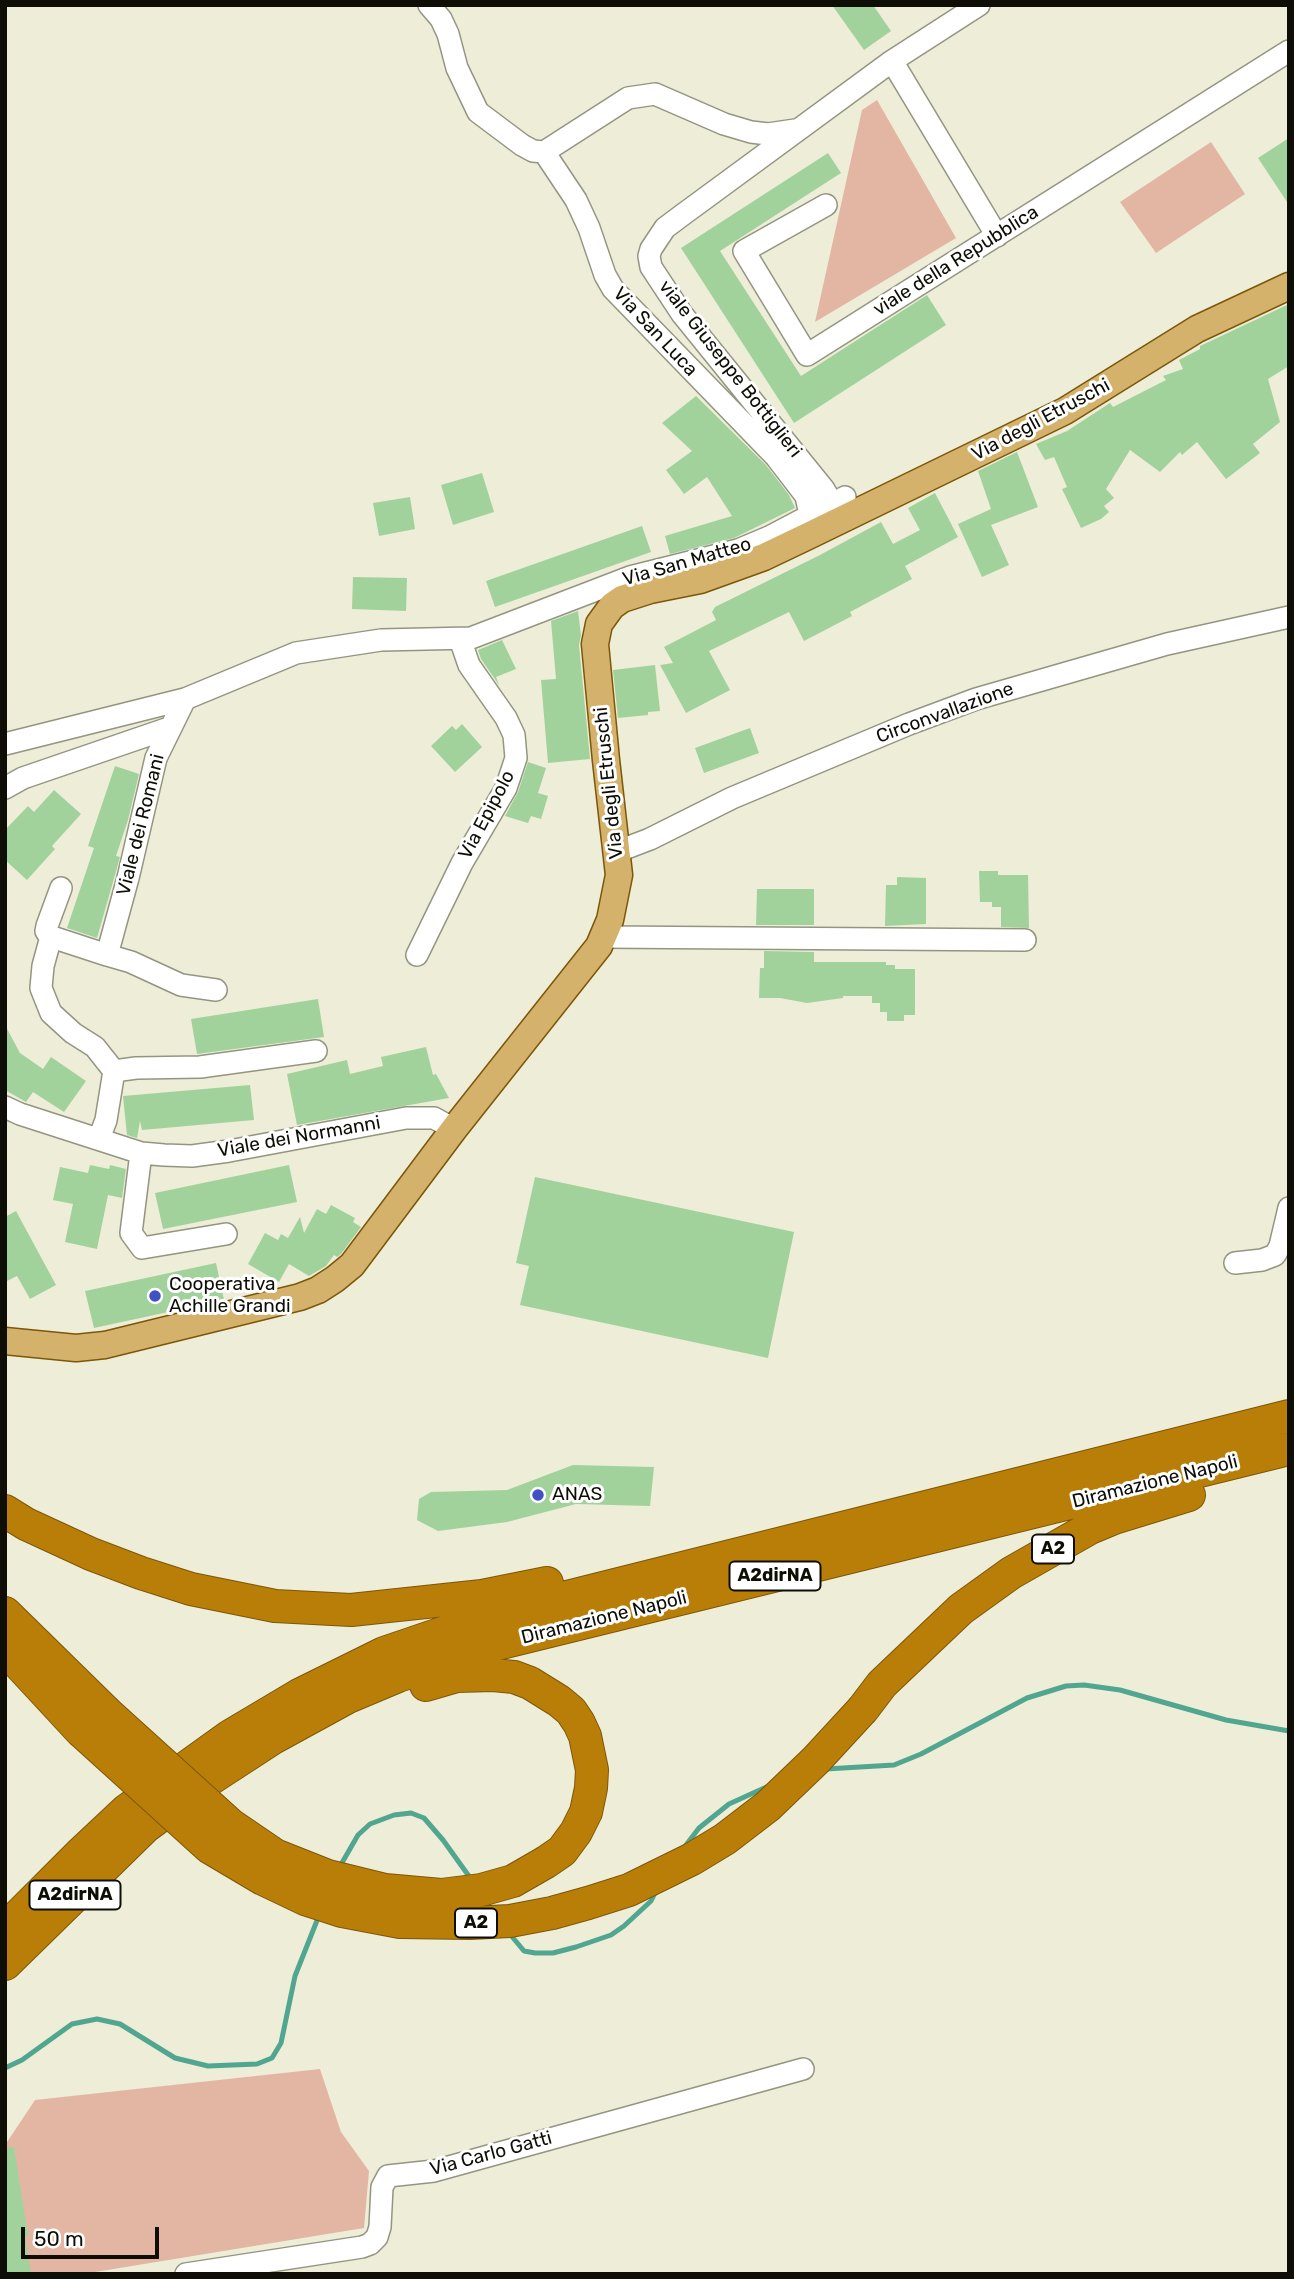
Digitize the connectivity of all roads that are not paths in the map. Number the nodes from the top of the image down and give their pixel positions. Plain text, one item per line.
1 (429, 5) edge
2 (979, 5) edge
3 (1289, 51) edge
4 (892, 61) junction
5 (797, 130) junction
6 (544, 152) junction
7 (826, 205) dead end
8 (997, 236) junction
9 (1289, 286) edge
10 (839, 500) joint
11 (810, 515) junction
12 (607, 597) junction
13 (1289, 617) edge
14 (460, 639) junction
15 (185, 699) junction
16 (169, 728) junction
17 (5, 744) edge
18 (5, 788) edge
19 (616, 852) junction
20 (61, 888) dead end
21 (52, 940) junction
22 (1025, 940) dead end
23 (601, 942) junction
24 (915, 952) dead end
25 (107, 955) junction
26 (418, 955) dead end
27 (216, 990) dead end
28 (316, 1051) dead end
29 (114, 1070) junction
30 (5, 1107) edge
31 (454, 1129) junction
32 (99, 1139) junction
33 (141, 1153) junction
34 (1289, 1208) edge
35 (226, 1234) dead end
36 (1235, 1263) dead end
37 (5, 1341) edge
38 (1289, 1401) edge
39 (1289, 1416) edge
40 (1289, 1449) edge
41 (1289, 1470) edge
42 (5, 1511) edge
43 (5, 1613) edge
44 (5, 1649) edge
45 (273, 1738) junction
46 (5, 1929) edge
47 (5, 1964) edge
48 (803, 2069) dead end
49 (187, 2274) edge

1 - 6 street
2 - 4 street
3 - 8 street, viale della Repubblica
4 - 5 street
4 - 8 street
5 - 6 street
5 - 10 street, viale Giuseppe Bottiglieri
6 - 11 street, Via San Luca
7 - 8 street, viale della Repubblica
9 - 12 main road, Via degli Etruschi
10 - 11 street, Via San Matteo
11 - 12 street, Via San Matteo
12 - 14 street, Via San Matteo
12 - 19 main road, Via degli Etruschi
13 - 19 street, Circonvallazione
14 - 15 street, Via San Matteo
14 - 26 street, Via Epipolo
15 - 16 street, Viale dei Romani
15 - 17 street, Via San Matteo
16 - 18 street
16 - 25 street, Viale dei Romani
19 - 23 main road, Via degli Etruschi
20 - 21 street
21 - 25 street
21 - 29 street
22 - 23 street
23 - 24 street
23 - 31 main road, Via degli Etruschi
25 - 27 street
28 - 29 street
29 - 32 street
30 - 32 street, Viale dei Normanni
31 - 33 street, Viale dei Normanni
31 - 37 main road, Via degli Etruschi
32 - 33 street, Viale dei Normanni
33 - 35 street
34 - 36 street
38 - 42 highway
39 - 46 highway, Diramazione Napoli / A2dirNA
40 - 45 highway, Diramazione Napoli / A2dirNA
41 - 44 highway, A2, bridge
43 - 45 highway, bridge
45 - 47 highway, Diramazione Napoli / A2dirNA
48 - 49 street, Via Carlo Gatti

